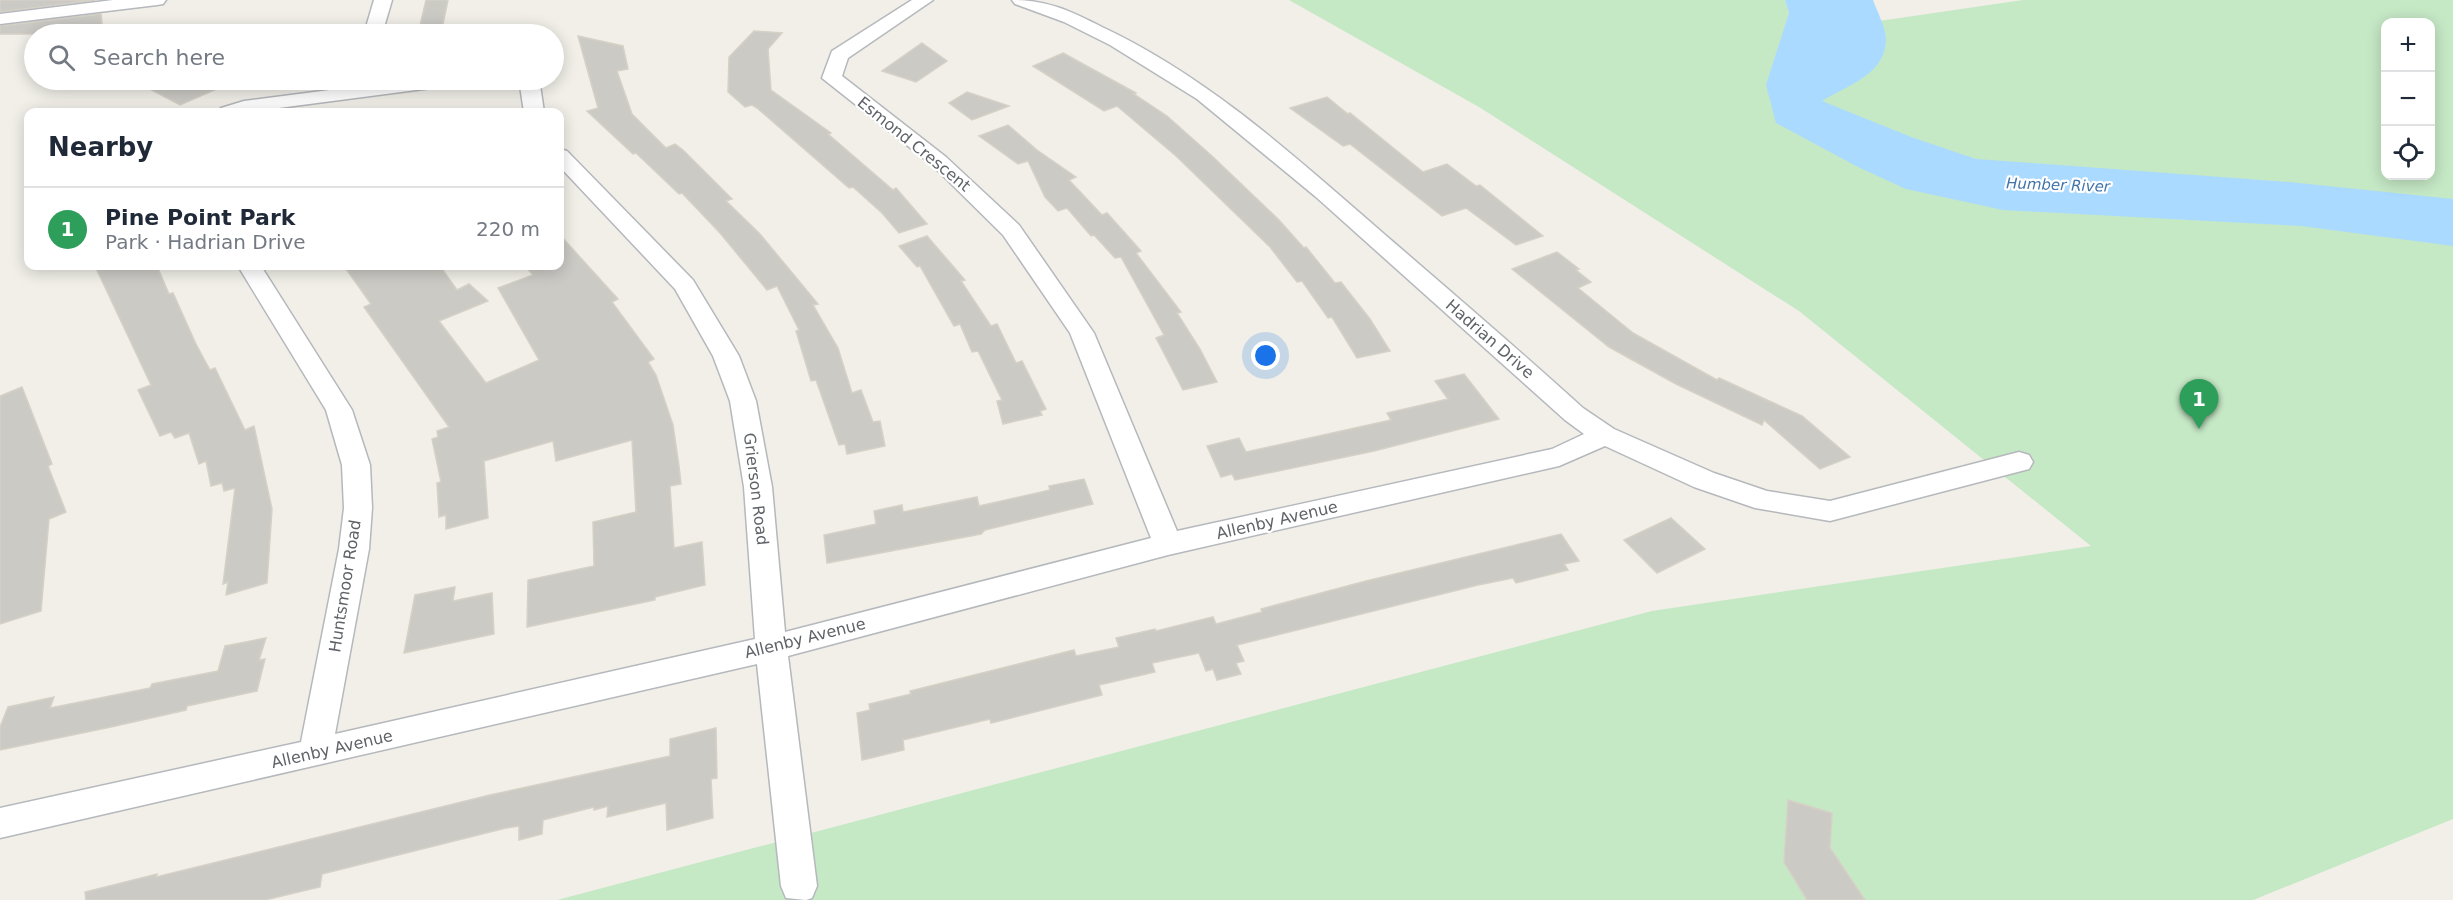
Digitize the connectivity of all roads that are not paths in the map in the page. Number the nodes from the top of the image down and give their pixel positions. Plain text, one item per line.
1 (157, 0) edge
2 (383, 0) edge
3 (924, 0) edge
4 (1021, 0) edge
5 (0, 19) edge
6 (376, 24) edge
7 (336, 90) edge
8 (531, 90) edge
9 (241, 108) edge
10 (533, 108) edge
11 (564, 159) edge
12 (252, 270) edge
13 (1605, 435) junction
14 (2019, 462) dead end
15 (1168, 544) junction
16 (771, 648) junction
17 (315, 753) junction
18 (0, 823) edge
19 (800, 886) dead end

1 - 5 street
2 - 6 street
3 - 15 street, Esmond Crescent
4 - 13 street, Hadrian Drive
7 - 9 street
8 - 10 street
11 - 16 street, Grierson Road
12 - 17 street, Huntsmoor Road
13 - 14 street, Hadrian Drive
13 - 15 street, Allenby Avenue
15 - 16 street, Allenby Avenue
16 - 17 street, Allenby Avenue
16 - 19 street, Grierson Road
17 - 18 street, Allenby Avenue

